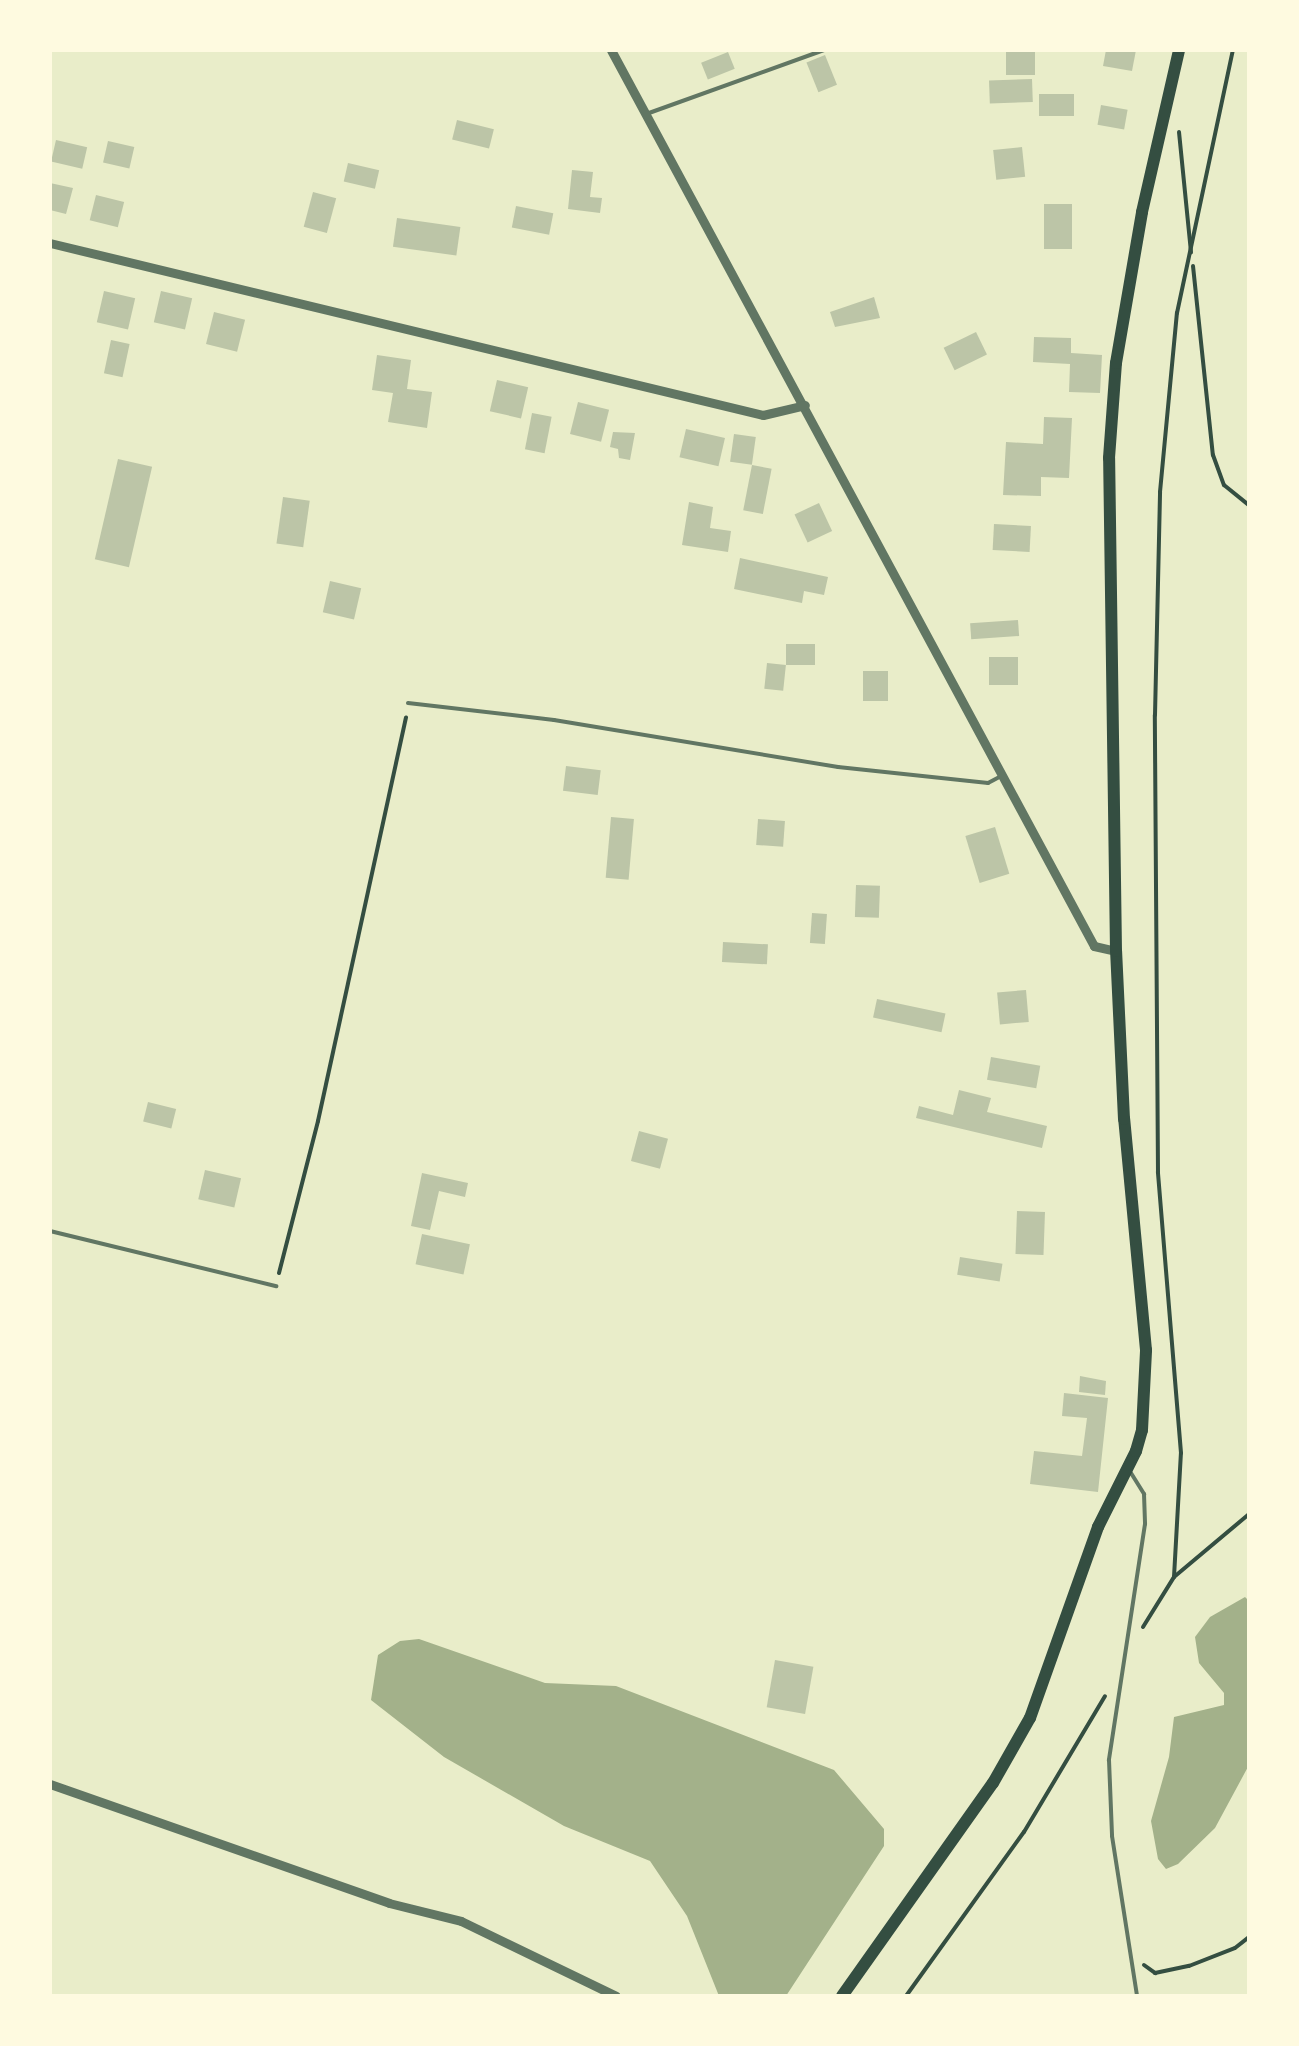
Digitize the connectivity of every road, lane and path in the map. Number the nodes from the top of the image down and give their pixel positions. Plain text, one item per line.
1 (611, 50) edge
2 (824, 50) edge
3 (1179, 50) edge
4 (1232, 50) edge
5 (1177, 114) dead end
6 (644, 115) junction
7 (50, 243) edge
8 (1192, 260) junction
9 (805, 404) junction
10 (1249, 506) edge
11 (408, 703) joint
12 (1004, 774) junction
13 (1116, 951) junction
14 (50, 1232) edge
15 (276, 1286) joint
16 (1128, 1469) junction
17 (1249, 1514) edge
18 (1174, 1576) junction
19 (1144, 1626) dead end
20 (1106, 1695) dead end
21 (50, 1784) edge
22 (1249, 1937) edge
23 (1130, 1955) junction
24 (616, 1996) edge
25 (842, 1996) edge
26 (906, 1996) edge
27 (1136, 1996) edge

1 - 6 street
2 - 6 lane
3 - 13 main road
4 - 8 path
5 - 8 path
6 - 9 street
7 - 9 street
8 - 10 path
8 - 18 path
9 - 12 street
11 - 12 lane
11 - 15 path
12 - 13 street
13 - 16 main road
14 - 15 lane
16 - 23 lane
16 - 25 main road
17 - 18 path
18 - 19 path
20 - 26 path
21 - 24 street
22 - 23 path
23 - 27 lane

